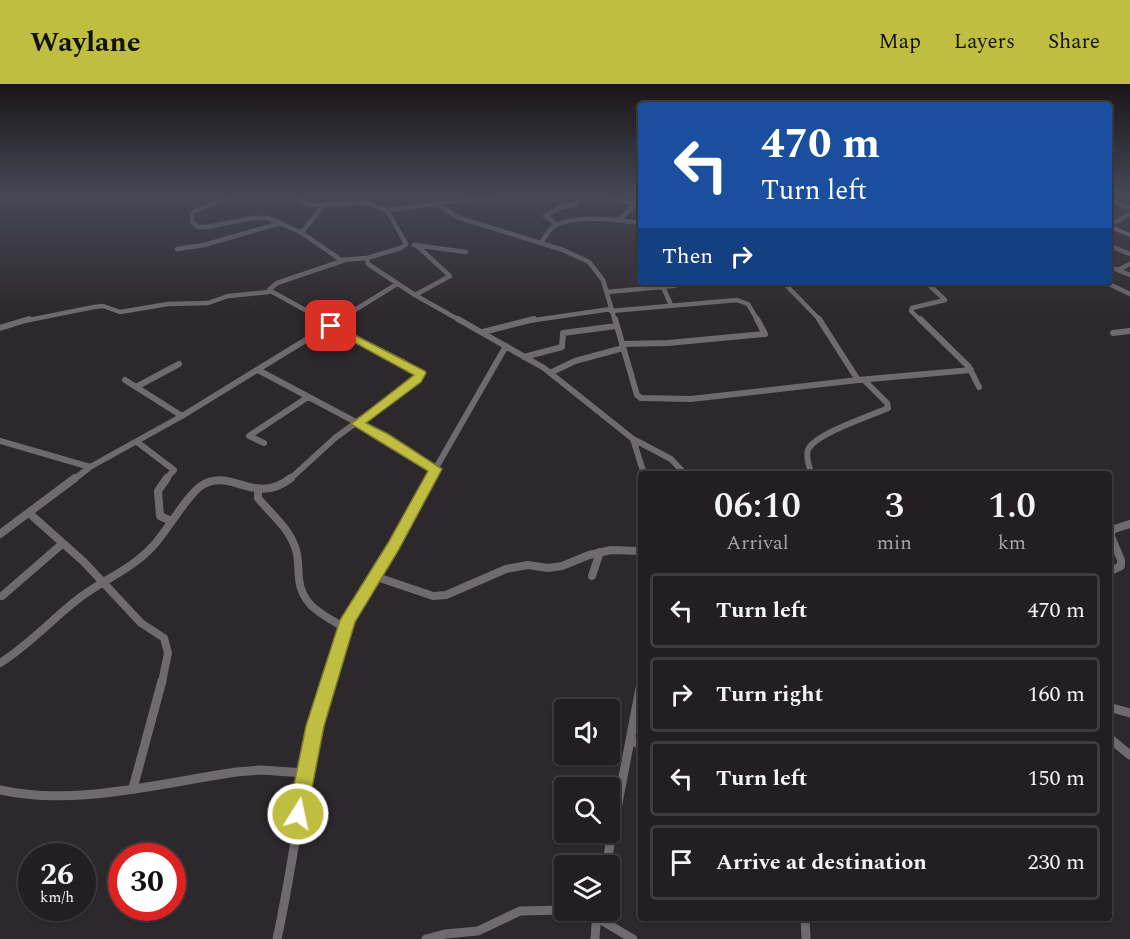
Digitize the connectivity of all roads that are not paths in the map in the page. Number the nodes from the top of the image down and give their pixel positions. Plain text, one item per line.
1 (239, 235) edge
2 (304, 235) edge
3 (401, 235) edge
4 (515, 235) edge
5 (548, 235) edge
6 (541, 243) junction
7 (406, 244) junction
8 (416, 245) junction
9 (1112, 247) edge
10 (177, 249) dead end
11 (466, 252) dead end
12 (1130, 254) edge
13 (367, 258) junction
14 (345, 261) junction
15 (1130, 264) edge
16 (1112, 268) edge
17 (1118, 270) junction
18 (1130, 275) edge
19 (394, 282) junction
20 (674, 285) edge
21 (786, 285) edge
22 (929, 285) edge
23 (1111, 285) edge
24 (663, 287) junction
25 (270, 292) junction
26 (607, 292) junction
27 (1130, 294) edge
28 (415, 295) junction
29 (671, 305) junction
30 (611, 310) junction
31 (332, 325) junction
32 (616, 326) junction
33 (0, 328) edge
34 (1130, 331) edge
35 (483, 332) junction
36 (1113, 333) dead end
37 (506, 346) junction
38 (623, 346) junction
39 (524, 357) junction
40 (179, 364) dead end
41 (258, 370) junction
42 (971, 370) junction
43 (550, 373) junction
44 (125, 380) dead end
45 (861, 380) junction
46 (136, 387) junction
47 (979, 387) dead end
48 (308, 397) junction
49 (182, 416) junction
50 (357, 424) junction
51 (633, 439) junction
52 (0, 441) edge
53 (136, 442) junction
54 (264, 443) dead end
55 (90, 467) junction
56 (435, 469) junction
57 (643, 471) edge
58 (682, 471) edge
59 (811, 471) edge
60 (258, 491) junction
61 (29, 513) junction
62 (171, 521) junction
63 (1130, 524) edge
64 (2, 531) edge
65 (1112, 532) edge
66 (1112, 539) edge
67 (62, 544) junction
68 (638, 551) edge
69 (600, 552) junction
70 (1112, 570) edge
71 (374, 576) junction
72 (592, 576) dead end
73 (102, 583) junction
74 (2, 596) dead end
75 (345, 628) junction
76 (0, 663) edge
77 (638, 699) edge
78 (1112, 707) edge
79 (1130, 713) edge
80 (631, 739) junction
81 (1112, 740) edge
82 (638, 744) edge
83 (1130, 755) edge
84 (305, 773) junction
85 (133, 788) junction
86 (0, 790) edge
87 (608, 855) edge
88 (554, 910) edge
89 (596, 921) edge
90 (606, 921) edge
91 (805, 921) edge
92 (278, 939) edge
93 (426, 939) edge
94 (595, 939) edge
95 (633, 939) edge
96 (806, 939) edge

1 - 10 street
2 - 14 street
3 - 7 street
4 - 6 street
5 - 6 street
6 - 26 street
7 - 8 street
7 - 13 street
8 - 11 street
8 - 28 street
9 - 12 street
13 - 14 street
13 - 19 street
14 - 25 street
15 - 17 street
16 - 17 street
17 - 18 street
19 - 28 street
19 - 31 street
20 - 24 street
21 - 45 street
22 - 42 street
23 - 27 street
24 - 26 street
24 - 29 street
25 - 31 street
25 - 33 street
26 - 30 street
28 - 35 street
29 - 30 street
29 - 38 street
30 - 32 street
30 - 35 street
31 - 41 street
31 - 50 street
32 - 38 street
32 - 39 street
34 - 36 street
35 - 37 street
37 - 39 street
37 - 56 street
38 - 43 street
38 - 45 street
39 - 43 street
40 - 46 street
41 - 48 street
41 - 49 street
42 - 45 street
42 - 47 street
43 - 51 street
44 - 46 street
45 - 59 street
46 - 49 street
48 - 50 street
48 - 54 street
49 - 53 street
50 - 56 street
50 - 60 street
51 - 57 street
51 - 58 street
52 - 55 street
53 - 55 street
53 - 62 street
55 - 61 street
56 - 71 street
60 - 62 street
60 - 75 street
61 - 64 street
61 - 67 street
62 - 73 street
63 - 65 street
66 - 70 street
67 - 73 street
67 - 74 street
68 - 69 street
69 - 71 street
69 - 72 street
71 - 75 street
73 - 76 street
73 - 85 street
75 - 84 street
77 - 80 street
78 - 79 street
80 - 82 street
80 - 87 street
81 - 83 street
84 - 85 street
84 - 92 street
85 - 86 street
88 - 93 street
89 - 94 street
90 - 95 street
91 - 96 street

